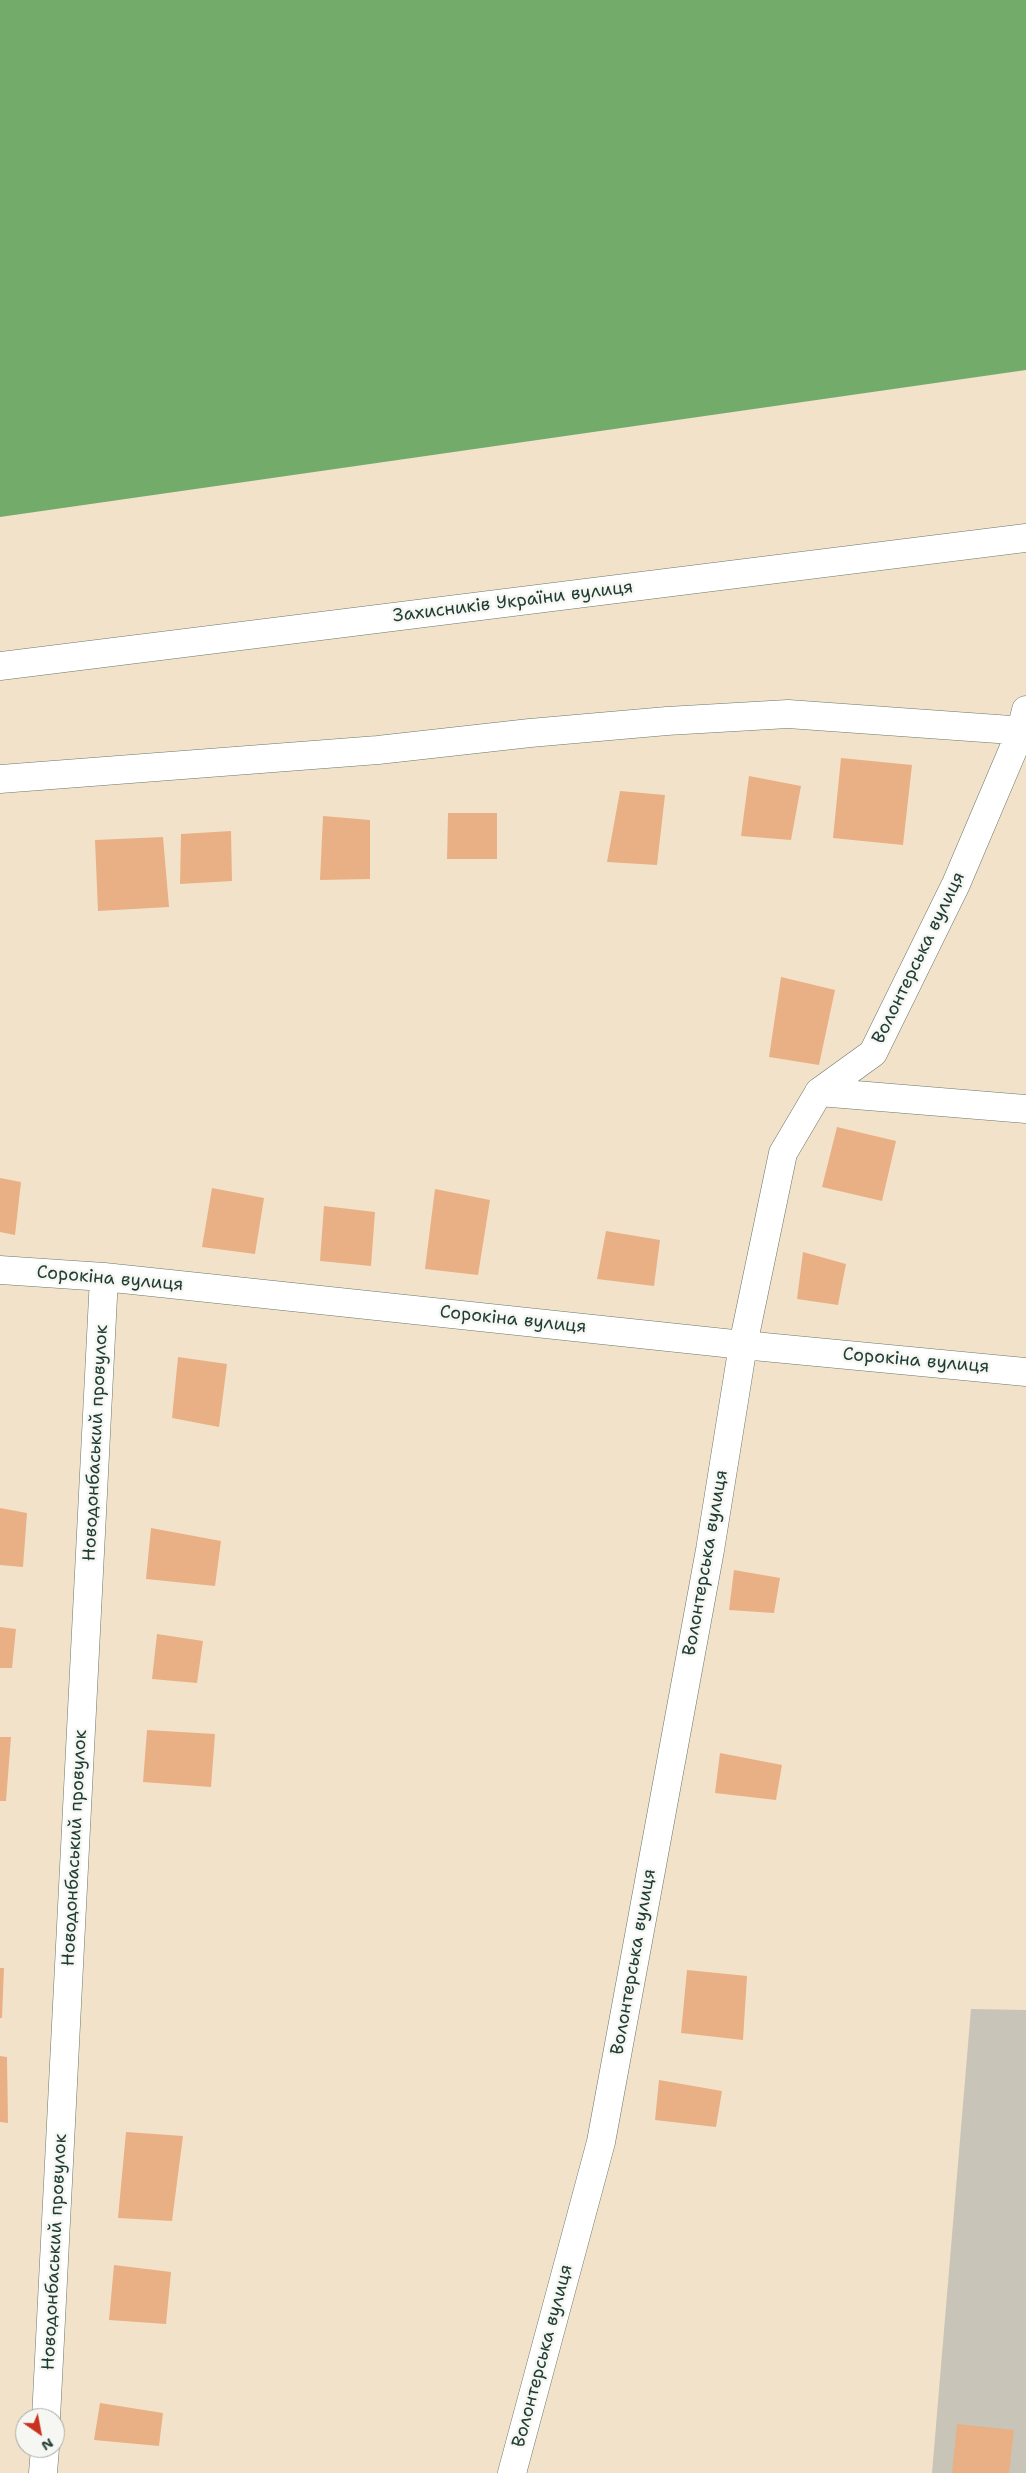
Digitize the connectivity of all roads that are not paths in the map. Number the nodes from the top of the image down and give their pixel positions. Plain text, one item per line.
1 (1026, 538) edge
2 (0, 666) edge
3 (1024, 724) edge
4 (0, 778) edge
5 (819, 1092) junction
6 (1026, 1109) edge
7 (0, 1270) edge
8 (104, 1277) junction
9 (743, 1345) junction
10 (1026, 1372) edge
11 (47, 2408) edge
12 (44, 2458) edge
13 (43, 2473) edge
14 (512, 2473) edge

1 - 2 main road, Захисників України вулиця
3 - 4 main road
3 - 5 main road, Волонтерська вулиця
5 - 6 main road
5 - 9 main road, Волонтерська вулиця
7 - 8 main road, Сорокіна вулиця
8 - 9 main road, Сорокіна вулиця
8 - 11 main road, Новодонбаський провулок
9 - 10 main road, Сорокіна вулиця
9 - 14 main road, Волонтерська вулиця
12 - 13 main road

